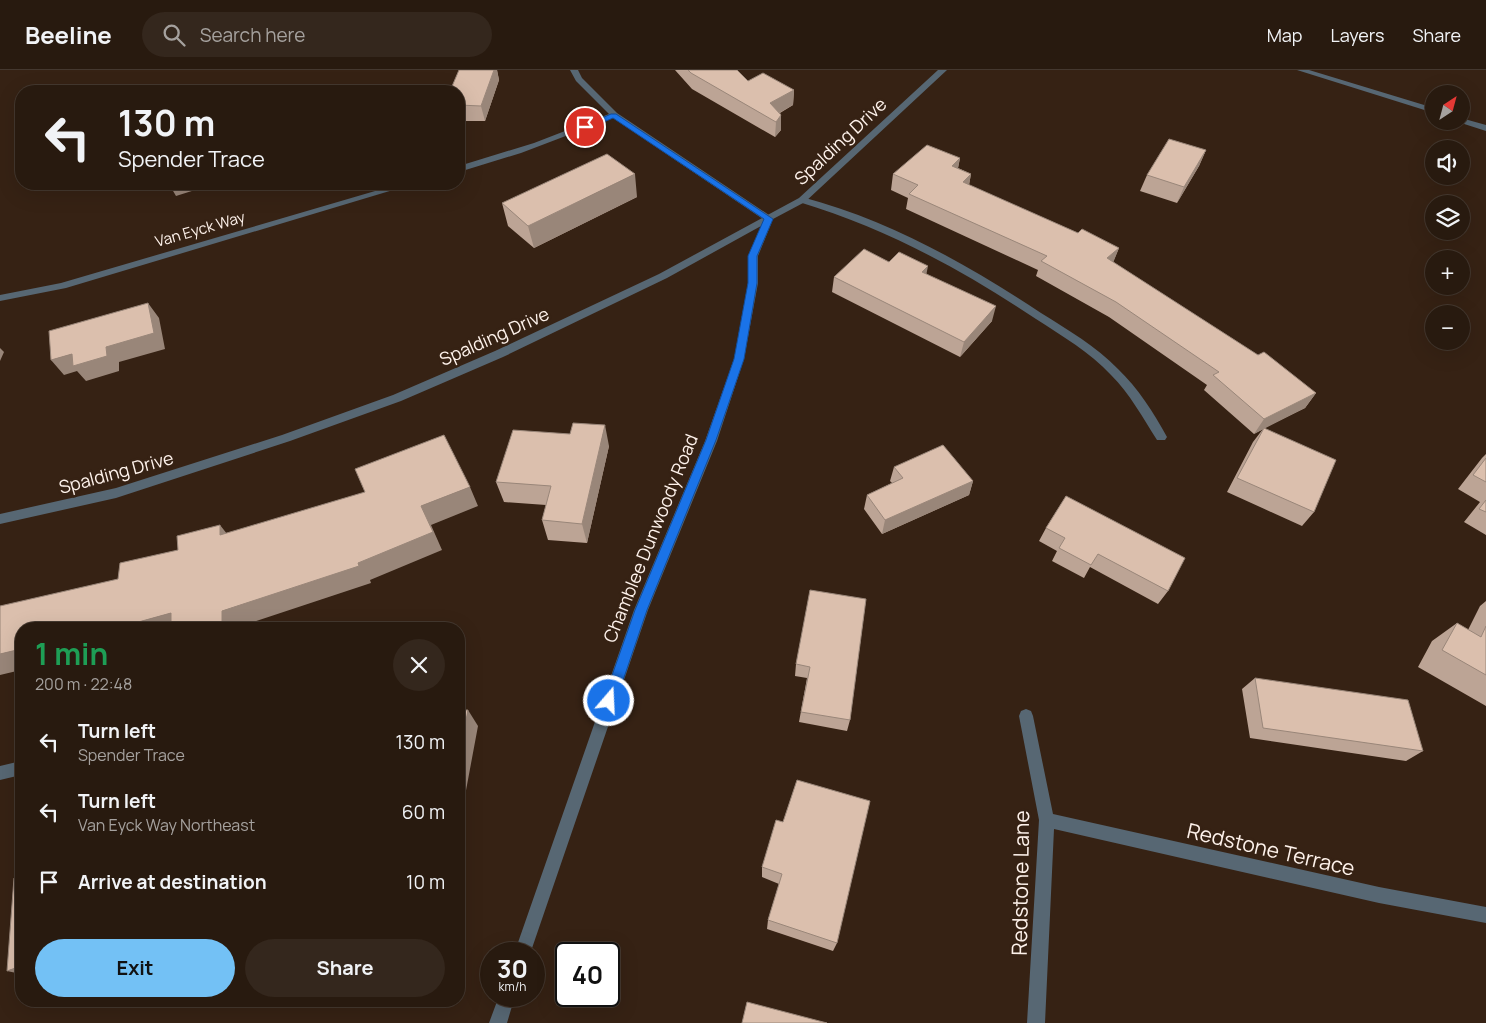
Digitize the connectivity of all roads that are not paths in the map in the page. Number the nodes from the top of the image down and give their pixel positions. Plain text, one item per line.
1 (574, 70) edge
2 (943, 70) edge
3 (1301, 70) edge
4 (1425, 109) edge
5 (614, 115) junction
6 (1470, 123) edge
7 (1486, 128) edge
8 (465, 167) edge
9 (388, 190) edge
10 (802, 200) junction
11 (768, 219) junction
12 (0, 298) edge
13 (1161, 437) dead end
14 (0, 519) edge
15 (1026, 716) dead end
16 (15, 769) edge
17 (0, 773) edge
18 (1047, 820) junction
19 (1486, 915) edge
20 (526, 942) edge
21 (503, 1007) edge
22 (498, 1023) edge
23 (1036, 1023) edge

1 - 5 street
2 - 10 street, Spalding Drive
3 - 4 street
5 - 8 street
5 - 11 street
6 - 7 street
9 - 12 street, Van Eyck Way
10 - 11 street, Spalding Drive
10 - 13 street
11 - 14 street, Spalding Drive
11 - 20 street, Chamblee Dunwoody Road
15 - 18 street, Redstone Lane
16 - 17 street
18 - 19 street, Redstone Terrace
18 - 23 street, Redstone Lane
21 - 22 street

